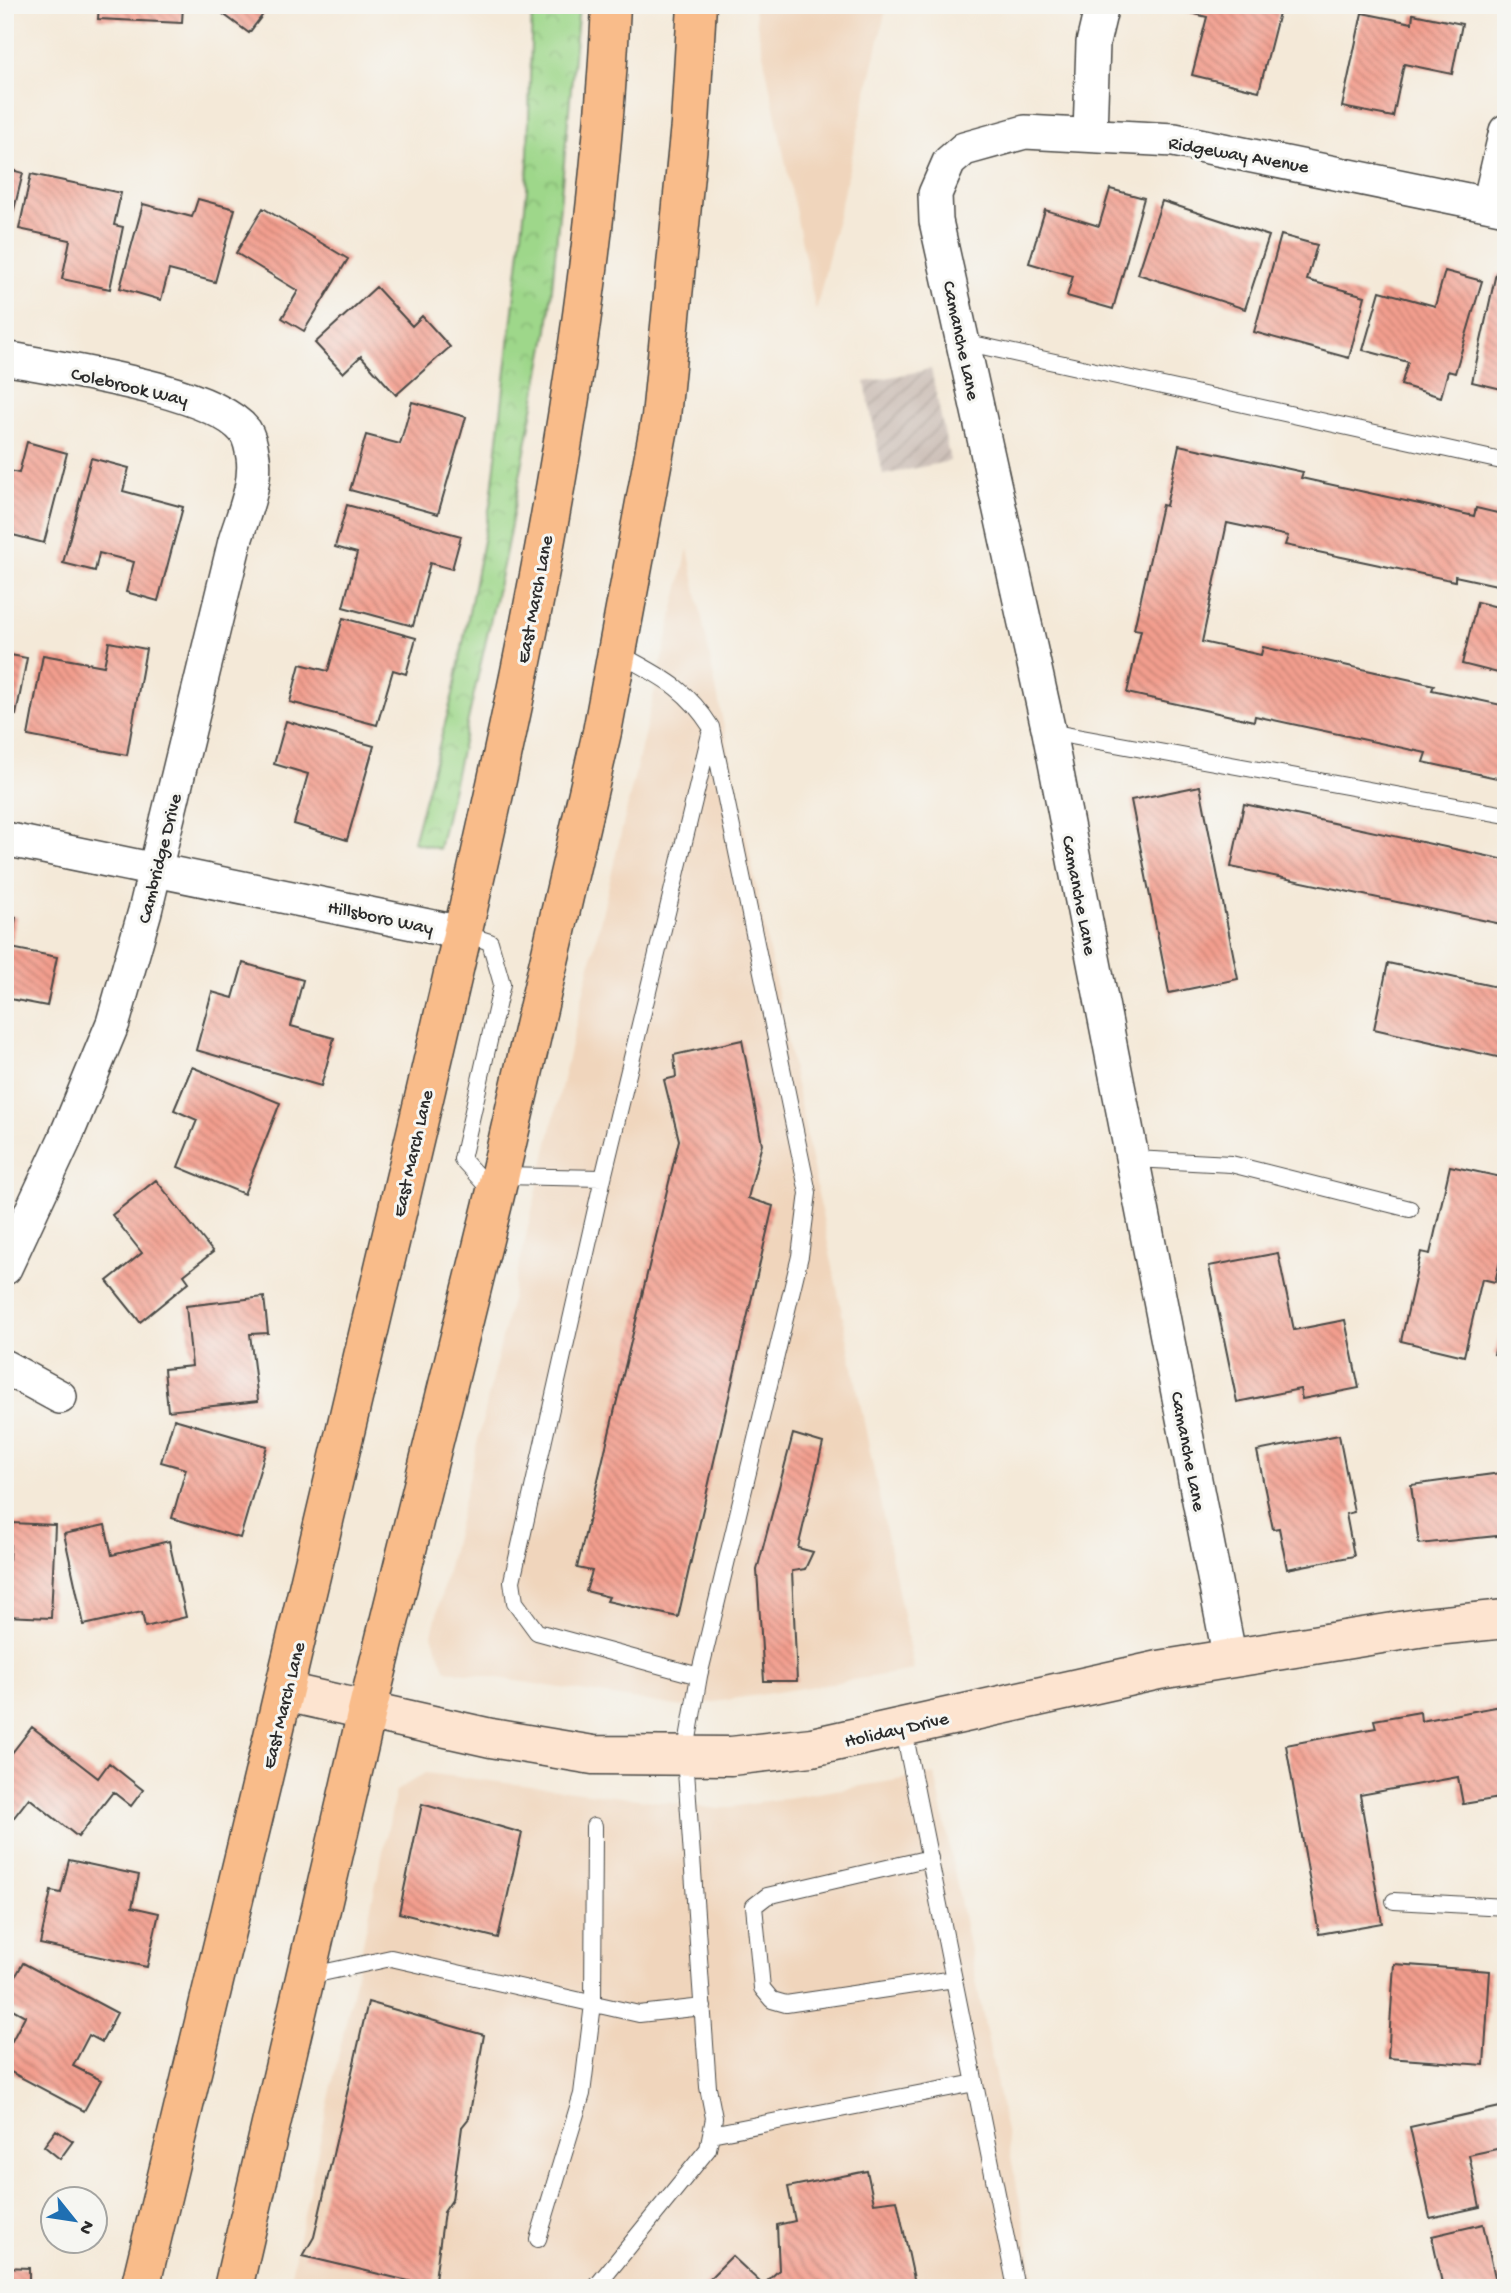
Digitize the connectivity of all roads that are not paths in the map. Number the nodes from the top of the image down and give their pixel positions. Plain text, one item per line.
1 (611, 5) edge
2 (697, 5) edge
3 (1102, 5) edge
4 (1506, 131) edge
5 (1090, 134) junction
6 (971, 147) joint
7 (1497, 206) edge
8 (964, 342) junction
9 (5, 358) edge
10 (246, 432) joint
11 (1506, 462) edge
12 (618, 653) junction
13 (712, 727) junction
14 (1049, 732) junction
15 (1506, 816) edge
16 (5, 839) edge
17 (155, 872) junction
18 (462, 933) junction
19 (1134, 1159) junction
20 (603, 1178) junction
21 (497, 1186) junction
22 (1410, 1209) dead end
23 (5, 1268) edge
24 (5, 1367) edge
25 (60, 1397) dead end
26 (1506, 1619) edge
27 (1230, 1659) junction
28 (699, 1676) junction
29 (285, 1692) junction
30 (367, 1711) junction
31 (903, 1726) junction
32 (685, 1756) junction
33 (594, 1826) dead end
34 (930, 1858) junction
35 (1394, 1901) dead end
36 (1506, 1906) edge
37 (306, 1976) junction
38 (954, 1979) junction
39 (593, 2004) junction
40 (703, 2007) junction
41 (975, 2083) junction
42 (711, 2134) junction
43 (538, 2239) dead end
44 (140, 2288) edge
45 (233, 2288) edge
46 (595, 2288) edge
47 (1016, 2288) edge

1 - 18 main road, East March Lane
2 - 12 main road
3 - 5 street
4 - 7 street
5 - 6 street, Ridgeway Avenue
5 - 7 street, Ridgeway Avenue
6 - 8 street, Camanche Lane
8 - 11 lane
8 - 14 street, Camanche Lane
9 - 10 street, Colebrook Way
10 - 17 street, Cambridge Drive
12 - 13 lane
12 - 21 main road
13 - 20 lane
13 - 28 lane
14 - 15 lane
14 - 19 street, Camanche Lane
16 - 17 street, Hillsboro Way
17 - 18 street, Hillsboro Way
17 - 23 street, Cambridge Drive
18 - 21 lane, Hillsboro Way
18 - 29 main road, East March Lane
19 - 22 lane
19 - 27 street, Camanche Lane
20 - 21 lane
20 - 28 lane
21 - 30 main road
24 - 25 street
26 - 27 street, Holiday Drive
27 - 31 street, Holiday Drive
28 - 32 lane
29 - 30 street, Holiday Drive
29 - 44 main road, East March Lane
30 - 32 street, Holiday Drive
30 - 37 main road
31 - 32 street, Holiday Drive
31 - 34 lane
32 - 40 lane
33 - 39 lane
34 - 38 lane
34 - 38 lane
35 - 36 lane
37 - 39 lane
37 - 45 main road
38 - 41 lane
39 - 40 lane
39 - 43 lane
40 - 42 lane
41 - 42 lane
41 - 47 lane
42 - 46 lane

